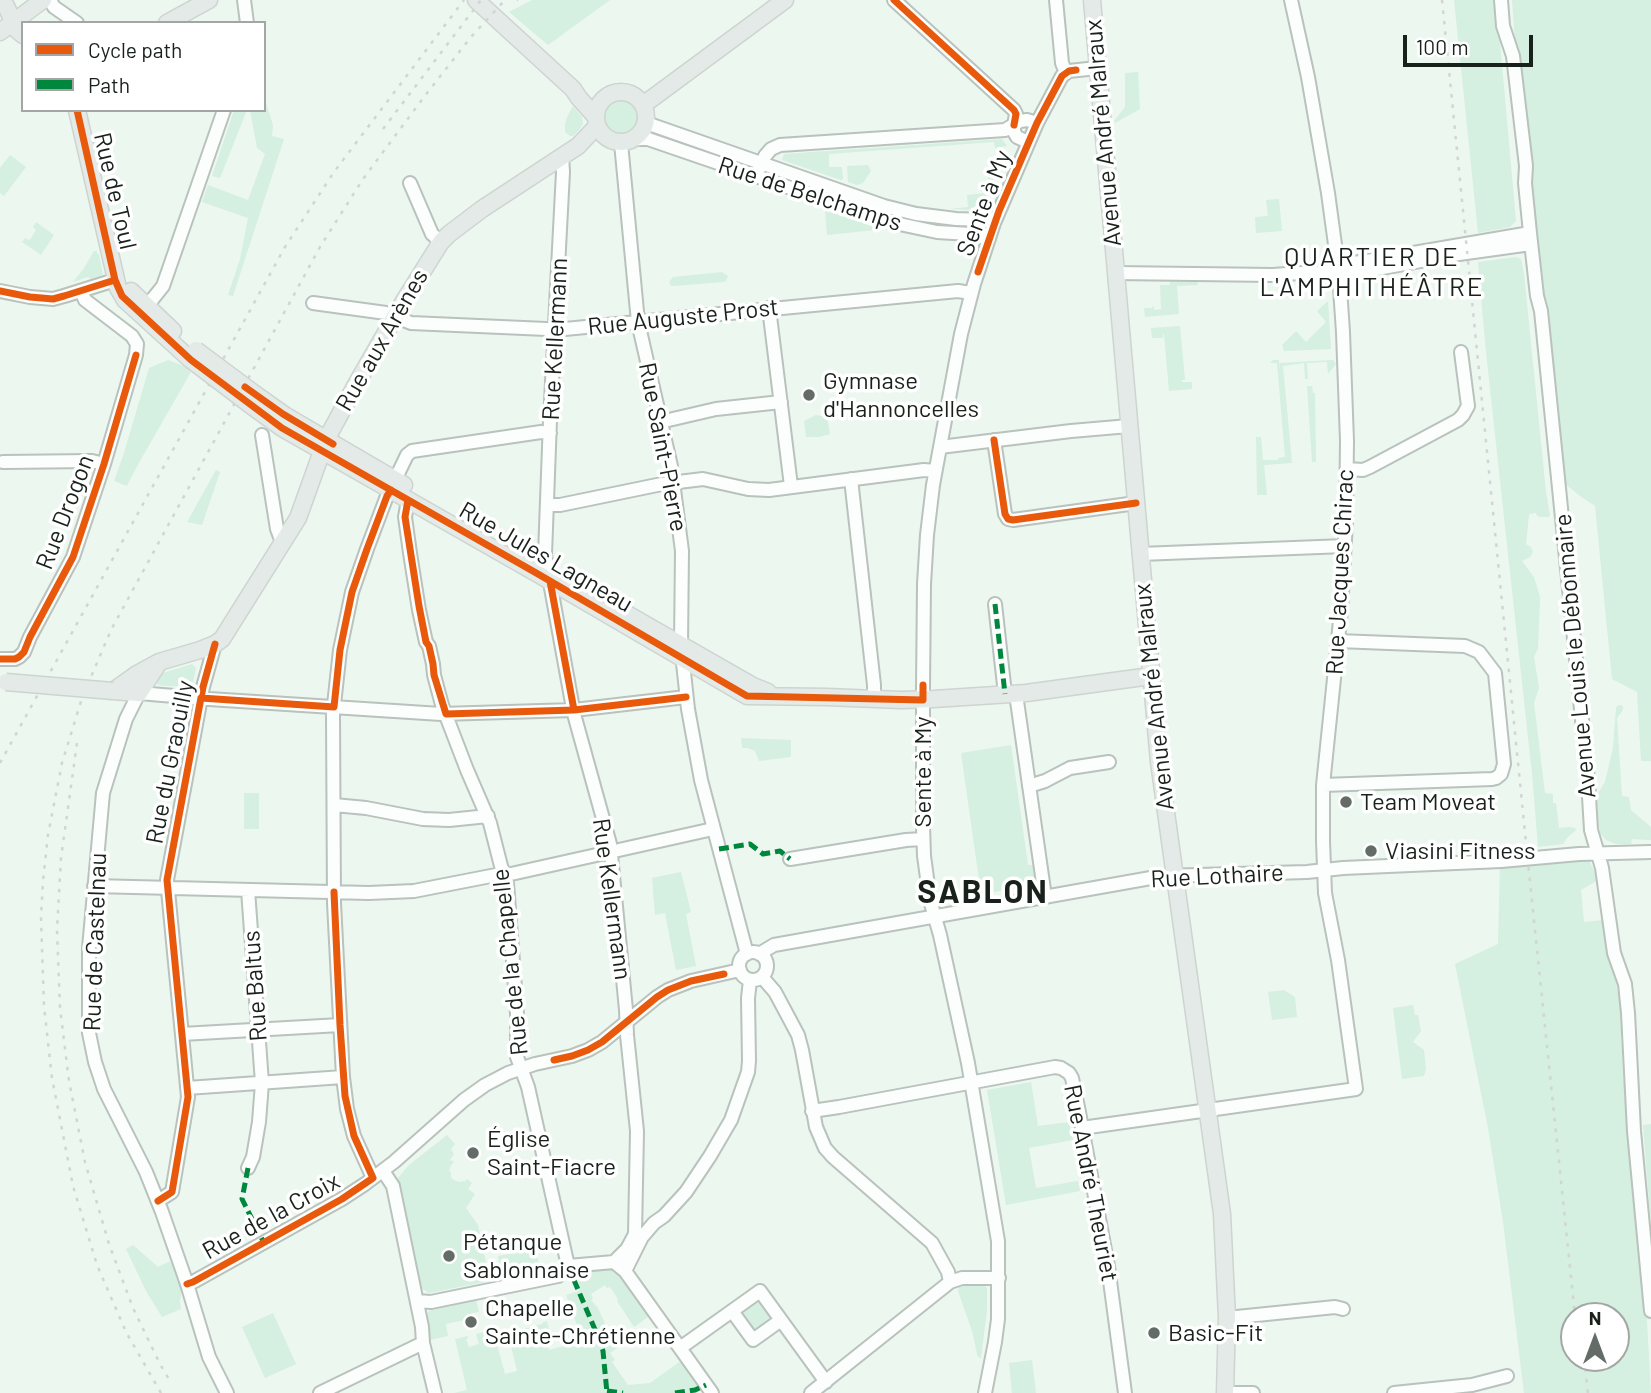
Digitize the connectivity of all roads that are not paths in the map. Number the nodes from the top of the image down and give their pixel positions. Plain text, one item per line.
1 (50, 0) edge
2 (209, 0) edge
3 (475, 0) edge
4 (785, 0) edge
5 (894, 0) edge
6 (1056, 0) edge
7 (1091, 0) edge
8 (1291, 0) edge
9 (1501, 0) edge
10 (243, 2) edge
11 (74, 21) edge
12 (171, 21) edge
13 (247, 21) edge
14 (1097, 68) junction
15 (1066, 73) junction
16 (573, 89) junction
17 (605, 97) junction
18 (76, 112) edge
19 (223, 112) edge
20 (644, 113) junction
21 (1037, 123) junction
22 (1014, 125) junction
23 (599, 126) junction
24 (628, 141) junction
25 (1028, 142) junction
26 (562, 156) junction
27 (761, 163) junction
28 (756, 177) junction
29 (410, 183) dead end
30 (866, 199) junction
31 (862, 212) junction
32 (995, 223) junction
33 (1531, 238) junction
34 (989, 239) junction
35 (441, 242) junction
36 (1338, 269) junction
37 (1115, 273) junction
38 (115, 280) junction
39 (0, 291) edge
40 (80, 291) junction
41 (971, 293) junction
42 (313, 303) dead end
43 (769, 308) junction
44 (144, 310) junction
45 (396, 316) junction
46 (638, 322) junction
47 (555, 329) junction
48 (1461, 352) dead end
49 (780, 401) junction
50 (660, 422) junction
51 (1129, 426) junction
52 (550, 433) junction
53 (262, 435) dead end
54 (994, 440) junction
55 (324, 445) junction
56 (940, 447) junction
57 (3, 462) dead end
58 (104, 464) junction
59 (1347, 469) junction
60 (935, 471) junction
61 (851, 479) junction
62 (673, 482) junction
63 (393, 485) junction
64 (791, 486) junction
65 (408, 500) junction
66 (1136, 503) junction
67 (547, 505) junction
68 (284, 539) junction
69 (1345, 546) junction
70 (1140, 554) junction
71 (549, 574) junction
72 (995, 604) dead end
73 (1338, 640) junction
74 (215, 645) junction
75 (681, 652) junction
76 (5, 659) edge
77 (159, 662) junction
78 (1151, 676) junction
79 (3, 682) edge
80 (127, 692) junction
81 (1010, 694) junction
82 (686, 697) junction
83 (201, 698) junction
84 (874, 698) junction
85 (923, 699) junction
86 (334, 707) junction
87 (574, 710) junction
88 (446, 713) junction
89 (1109, 762) dead end
90 (1323, 785) junction
91 (1029, 786) junction
92 (334, 805) junction
93 (488, 817) junction
94 (713, 829) junction
95 (923, 839) junction
96 (610, 852) junction
97 (1651, 852) edge
98 (1598, 854) junction
99 (790, 859) dead end
100 (1324, 870) junction
101 (503, 875) junction
102 (1175, 876) junction
103 (94, 886) junction
104 (167, 888) junction
105 (248, 890) junction
106 (334, 892) junction
107 (1045, 897) junction
108 (934, 917) junction
109 (757, 957) junction
110 (740, 970) junction
111 (756, 979) junction
112 (626, 1023) junction
113 (340, 1025) junction
114 (258, 1031) junction
115 (182, 1034) junction
116 (521, 1068) junction
117 (343, 1077) junction
118 (971, 1082) junction
119 (262, 1083) junction
120 (187, 1088) junction
121 (1208, 1110) junction
122 (812, 1111) junction
123 (1082, 1128) junction
124 (248, 1168) dead end
125 (378, 1175) junction
126 (158, 1201) junction
127 (636, 1207) junction
128 (664, 1216) junction
129 (639, 1236) junction
130 (614, 1262) junction
131 (568, 1266) junction
132 (625, 1271) junction
133 (999, 1278) junction
134 (950, 1282) junction
135 (187, 1284) junction
136 (417, 1301) junction
137 (1343, 1309) dead end
138 (732, 1311) junction
139 (1651, 1311) edge
140 (1227, 1318) junction
141 (781, 1320) junction
142 (422, 1343) junction
143 (680, 1348) junction
144 (1507, 1376) dead end
145 (826, 1382) junction
146 (227, 1393) edge
147 (320, 1393) edge
148 (435, 1393) edge
149 (712, 1393) edge
150 (811, 1393) edge
151 (985, 1393) edge
152 (1125, 1393) edge
153 (1225, 1393) edge
154 (1232, 1393) edge
155 (1253, 1393) edge
156 (1394, 1393) edge

1 - 11 street
2 - 12 main road
3 - 16 main road
4 - 20 main road
5 - 22 street
6 - 15 street
7 - 14 main road, Avenue André Malraux
8 - 36 street, Rue Jacques Chirac
9 - 33 street, Avenue Louis le Débonnaire
10 - 13 street
14 - 15 street
14 - 37 main road, Avenue André Malraux
15 - 21 street, Sente à My
16 - 17 main road
16 - 23 main road
17 - 20 main road
17 - 23 main road
18 - 38 main road, Rue de Toul
19 - 44 street
20 - 24 main road
20 - 27 street, Rue de Belchamps
21 - 22 street
21 - 25 street, Sente à My
22 - 25 street
22 - 27 street
23 - 24 main road
23 - 26 main road, Rue aux Arènes
24 - 28 street, Rue de Belchamps
24 - 46 street, Rue Saint-Pierre
25 - 32 street, Sente à My
26 - 35 main road, Rue aux Arènes
26 - 47 street, Rue Kellermann
27 - 28 street
27 - 30 street, Rue de Belchamps
28 - 31 street, Rue de Belchamps
29 - 35 street
30 - 31 street
30 - 32 street, Rue de Belchamps
31 - 34 street, Rue de Belchamps
32 - 34 street, Sente à My
33 - 36 street
33 - 98 street, Avenue Louis le Débonnaire
34 - 41 street, Sente à My
35 - 45 main road, Rue aux Arènes
36 - 37 street
36 - 59 street, Rue Jacques Chirac
37 - 51 main road, Avenue André Malraux
38 - 40 street
38 - 44 main road
39 - 40 street
40 - 58 street, Rue Drogon
41 - 43 street, Rue Auguste Prost
41 - 56 street, Sente à My
42 - 45 street, Rue Auguste Prost
43 - 46 street, Rue Auguste Prost
43 - 49 street
44 - 55 main road, bridge
45 - 47 street, Rue Auguste Prost
45 - 55 main road, Rue aux Arènes
46 - 47 street, Rue Auguste Prost
46 - 50 street, Rue Saint-Pierre
47 - 52 street, Rue Kellermann
48 - 59 street
49 - 50 street
49 - 64 street
50 - 62 street, Rue Saint-Pierre
51 - 54 street
51 - 66 main road, Avenue André Malraux
52 - 63 street
52 - 67 street, Rue Kellermann
53 - 68 street
54 - 56 street
54 - 66 street
55 - 63 main road
55 - 68 main road, Rue aux Arènes
56 - 60 street, Sente à My
57 - 58 street
58 - 76 street, Rue Drogon
59 - 69 street, Rue Jacques Chirac
60 - 61 street
60 - 85 street, Sente à My
61 - 64 street
61 - 84 street
62 - 64 street
62 - 67 street
62 - 75 street, Rue Saint-Pierre
63 - 65 main road, Rue Jules Lagneau
63 - 71 main road, Rue Jules Lagneau
63 - 86 street
65 - 71 main road, Rue Jules Lagneau
65 - 88 street, Rue de la Chapelle
66 - 70 main road, Avenue André Malraux
67 - 71 street, Rue Kellermann
68 - 74 main road, Rue aux Arènes
69 - 70 street
69 - 73 street, Rue Jacques Chirac
70 - 78 main road, Avenue André Malraux
71 - 75 main road, Rue Jules Lagneau
71 - 87 street, Rue Kellermann
72 - 81 street
73 - 90 street, Rue Jacques Chirac
73 - 90 street
74 - 77 main road
74 - 83 street, Rue du Graouilly
75 - 82 street, Rue Saint-Pierre
75 - 84 main road, Rue Jules Lagneau
76 - 79 street, Rue Drogon
77 - 80 main road
77 - 80 main road
78 - 81 main road
78 - 102 main road, Avenue André Malraux
79 - 80 main road, bridge
80 - 83 street
80 - 103 street, Rue de Castelnau
81 - 85 main road
81 - 91 street
82 - 87 street
82 - 94 street, Rue Saint-Pierre
83 - 86 street
83 - 104 street, Rue du Graouilly
84 - 85 main road
85 - 95 street, Sente à My
86 - 88 street
86 - 92 street
87 - 88 street
87 - 96 street, Rue Kellermann
88 - 93 street, Rue de la Chapelle
89 - 91 street
90 - 100 street, Rue Jacques Chirac
91 - 107 street
92 - 93 street
92 - 106 street
93 - 101 street, Rue de la Chapelle
94 - 96 street
94 - 109 street, Rue Saint-Pierre
95 - 99 street
95 - 108 street, Sente à My
96 - 101 street
96 - 112 street, Rue Kellermann
97 - 98 street, Rue Lothaire
98 - 100 street, Rue Lothaire
98 - 139 street, Avenue Louis le Débonnaire
100 - 102 street, Rue Lothaire
100 - 121 street, Rue Jacques Chirac
101 - 106 street
101 - 116 street, Rue de la Chapelle
102 - 107 street, Rue Lothaire
102 - 121 main road, Avenue André Malraux
103 - 104 street
103 - 126 street, Rue de Castelnau
104 - 105 street
104 - 115 street, Rue du Graouilly
105 - 106 street
105 - 114 street, Rue Baltus
106 - 113 street
107 - 108 street, Rue Lothaire
108 - 109 street, Rue Lothaire
108 - 118 street, Sente à My
109 - 110 street
109 - 111 street
110 - 111 street
110 - 112 street, Rue de la Croix
111 - 122 street
111 - 128 street
112 - 116 street, Rue de la Croix
112 - 127 street, Rue Kellermann
113 - 114 street
113 - 117 street
114 - 115 street
114 - 119 street, Rue Baltus
115 - 120 street, Rue du Graouilly
116 - 125 street, Rue de la Croix
116 - 131 street, Rue de la Chapelle
117 - 119 street
117 - 125 street
118 - 122 street
118 - 123 street, Rue André Theuriet
118 - 133 street, Sente à My
119 - 120 street
119 - 124 street, Rue Baltus
120 - 126 street, Rue du Graouilly
121 - 123 street
121 - 140 main road, Avenue André Malraux
122 - 134 street
123 - 152 street, Rue André Theuriet
125 - 135 street, Rue de la Croix
125 - 136 street
126 - 135 street, Rue de Castelnau
127 - 128 street
127 - 129 street, Rue Kellermann
128 - 129 street
129 - 130 street
129 - 132 street
130 - 131 street
130 - 132 street
131 - 136 street
132 - 143 street
133 - 134 street
133 - 151 street, Sente à My
134 - 145 street
135 - 146 street, Rue de Castelnau
136 - 142 street
137 - 140 street
138 - 141 street
138 - 141 street
138 - 143 street
140 - 153 main road, Avenue André Malraux
141 - 145 street
142 - 147 street
142 - 148 street
143 - 149 street
144 - 156 street
145 - 150 street
154 - 155 street

